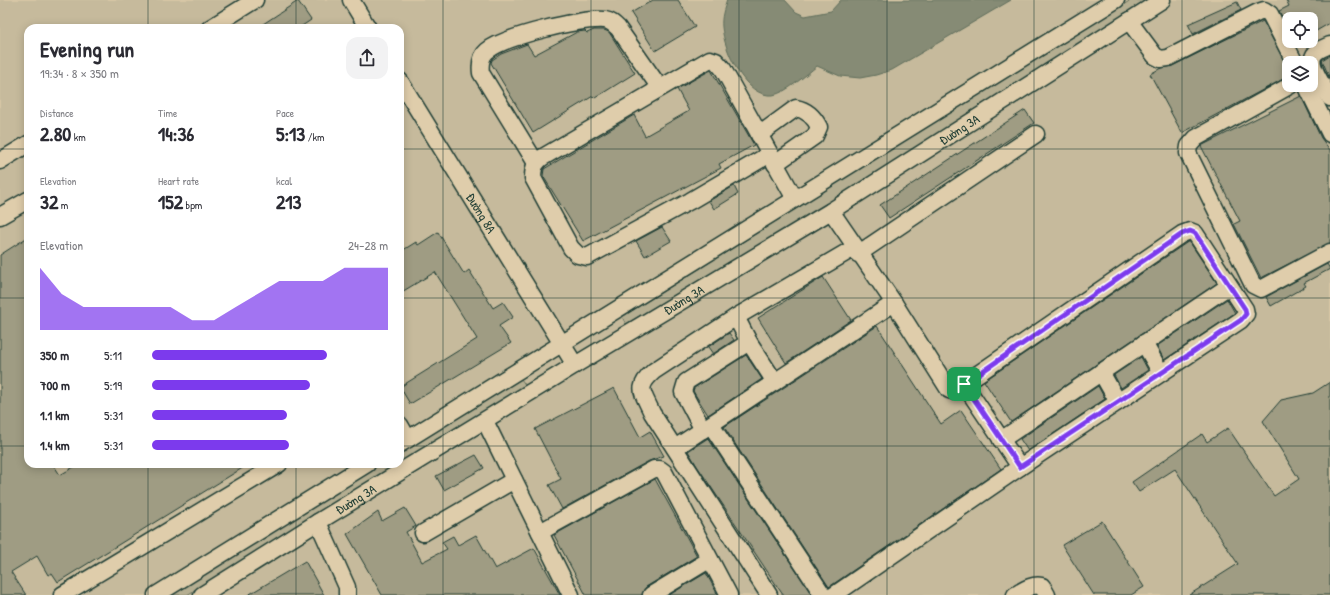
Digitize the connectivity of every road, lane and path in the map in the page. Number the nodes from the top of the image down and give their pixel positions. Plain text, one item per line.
1 (254, 0) edge
2 (351, 0) edge
3 (1116, 0) edge
4 (1162, 0) edge
5 (1129, 21) junction
6 (216, 24) edge
7 (366, 24) edge
8 (1330, 45) edge
9 (1291, 56) edge
10 (404, 87) edge
11 (660, 88) junction
12 (1282, 90) edge
13 (1309, 92) edge
14 (1330, 98) edge
15 (1036, 134) dead end
16 (1330, 134) edge
17 (759, 135) junction
18 (24, 146) edge
19 (772, 159) junction
20 (0, 161) edge
21 (536, 163) junction
22 (795, 199) junction
23 (24, 202) edge
24 (831, 211) junction
25 (0, 216) edge
26 (856, 251) junction
27 (1330, 252) edge
28 (1230, 286) junction
29 (894, 303) junction
30 (736, 318) junction
31 (749, 342) junction
32 (1144, 343) junction
33 (562, 345) junction
34 (574, 365) junction
35 (1101, 372) junction
36 (1161, 373) junction
37 (775, 382) junction
38 (964, 384) junction
39 (1118, 402) junction
40 (485, 421) junction
41 (707, 427) junction
42 (1001, 440) junction
43 (404, 441) edge
44 (675, 448) junction
45 (1020, 467) junction
46 (272, 468) edge
47 (361, 468) edge
48 (514, 480) junction
49 (318, 522) junction
50 (540, 532) junction
51 (423, 533) dead end
52 (710, 560) junction
53 (62, 595) edge
54 (156, 595) edge
55 (202, 595) edge
56 (347, 595) edge
57 (571, 595) edge
58 (651, 595) edge
59 (729, 595) edge
60 (769, 595) edge
61 (823, 595) edge
62 (834, 595) edge
63 (1015, 595) edge
64 (1047, 595) edge

1 - 6 street
2 - 7 street
3 - 22 street, Đường 3A
4 - 5 street, Đường 3A
5 - 9 street
5 - 24 street, Đường 3A
8 - 14 street
10 - 33 street, Đường 8A
11 - 17 street
11 - 21 street
11 - 21 street
12 - 27 street
13 - 16 street
15 - 26 street
17 - 19 street
17 - 19 street
18 - 20 street
19 - 21 street
19 - 22 street
22 - 33 street, Đường 3A
23 - 25 street
24 - 26 street
24 - 34 street, Đường 3A
26 - 29 street
26 - 30 street
28 - 32 street
28 - 36 street
28 - 38 street
29 - 37 street
29 - 38 street
30 - 31 street
30 - 44 street
31 - 37 street
31 - 41 street
32 - 35 street
32 - 36 street
33 - 34 street, Đường 8A
33 - 43 street, Đường 3A
34 - 40 street, Đường 3A
35 - 39 street
35 - 42 street
36 - 39 street
37 - 41 street
38 - 42 street
39 - 45 street
40 - 48 street
40 - 49 street, Đường 3A
41 - 44 street
41 - 61 street
42 - 45 street
44 - 60 street
45 - 62 street
46 - 53 street
47 - 54 street, Đường 3A
48 - 50 street
48 - 51 street
49 - 55 street, Đường 3A
49 - 56 street
50 - 52 street
50 - 57 street
52 - 58 street
52 - 59 street
63 - 64 street

